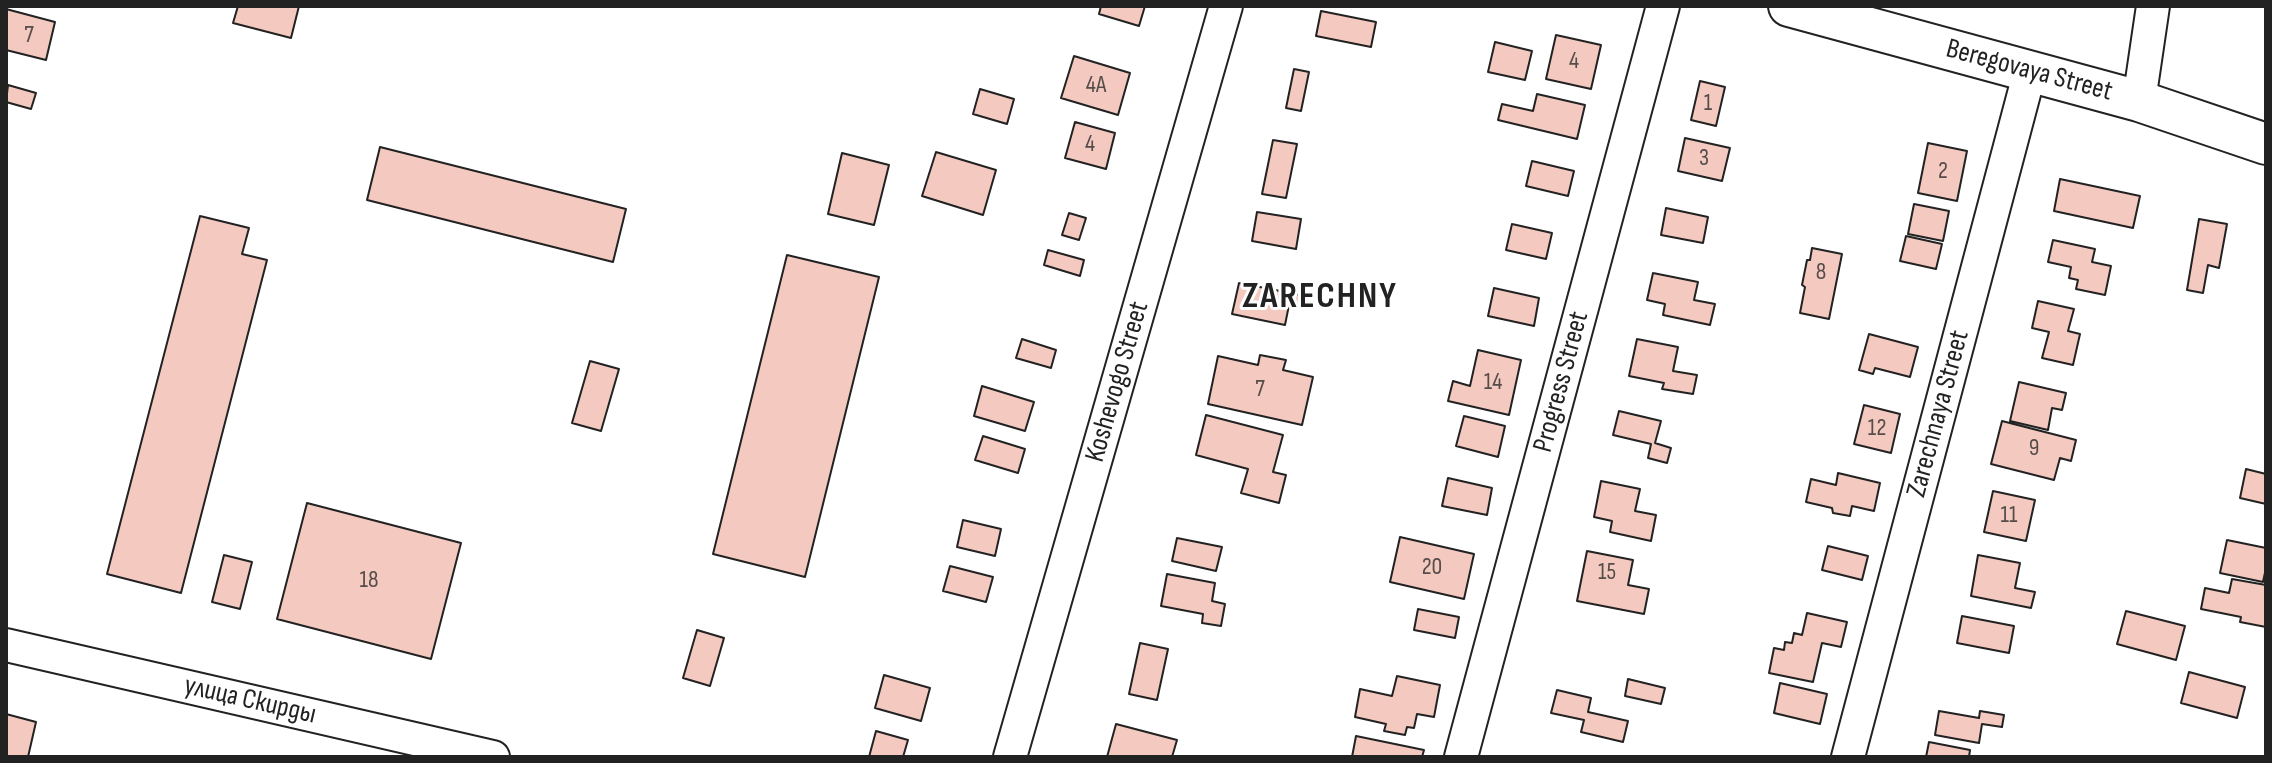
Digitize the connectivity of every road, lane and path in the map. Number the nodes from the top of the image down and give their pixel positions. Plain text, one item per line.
1 (1226, 6) edge
2 (1663, 6) edge
3 (1789, 6) edge
4 (2153, 6) edge
5 (2030, 71) junction
6 (2139, 101) junction
7 (2266, 144) edge
8 (6, 645) edge
9 (493, 757) edge
10 (1010, 757) edge
11 (1461, 757) edge
12 (1848, 757) edge

1 - 10 street, Koshevogo Street
2 - 11 street, Progress Street
3 - 5 main road, Beregovaya Street
4 - 6 street
5 - 6 main road, Beregovaya Street
5 - 12 street, Zarechnaya Street
6 - 7 main road, Beregovaya Street
8 - 9 street, улица Скирды

